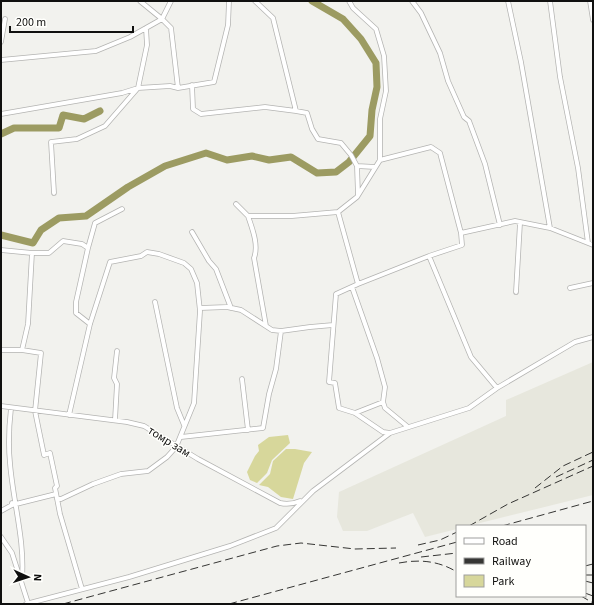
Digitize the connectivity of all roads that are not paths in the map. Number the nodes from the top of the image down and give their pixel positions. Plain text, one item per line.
1 (140, 1) edge
2 (171, 1) edge
3 (229, 1) edge
4 (255, 1) edge
5 (349, 1) edge
6 (412, 1) edge
7 (508, 1) edge
8 (550, 1) edge
9 (590, 1) edge
10 (5, 19) dead end
11 (162, 19) junction
12 (593, 20) edge
13 (146, 28) junction
14 (1, 42) edge
15 (1, 60) edge
16 (192, 85) junction
17 (138, 88) junction
18 (178, 88) junction
19 (296, 111) junction
20 (1, 114) edge
21 (380, 160) junction
22 (357, 166) junction
23 (375, 167) junction
24 (54, 193) dead end
25 (358, 195) junction
26 (236, 204) dead end
27 (122, 209) dead end
28 (338, 212) junction
29 (248, 216) junction
30 (520, 223) junction
31 (500, 225) junction
32 (550, 228) junction
33 (192, 232) dead end
34 (461, 232) junction
35 (588, 242) junction
36 (593, 245) edge
37 (88, 248) junction
38 (1, 250) edge
39 (32, 254) junction
40 (429, 256) junction
41 (593, 283) edge
42 (358, 284) junction
43 (352, 286) junction
44 (570, 288) dead end
45 (516, 292) dead end
46 (155, 302) dead end
47 (200, 308) junction
48 (231, 308) junction
49 (90, 324) junction
50 (333, 325) junction
51 (266, 326) junction
52 (281, 332) junction
53 (593, 337) edge
54 (1, 350) edge
55 (22, 350) junction
56 (117, 351) dead end
57 (242, 379) dead end
58 (497, 388) junction
59 (383, 402) junction
60 (1, 406) edge
61 (11, 408) junction
62 (35, 411) junction
63 (355, 413) junction
64 (69, 415) junction
65 (115, 420) junction
66 (184, 425) junction
67 (408, 427) junction
68 (248, 430) junction
69 (390, 433) junction
70 (181, 437) junction
71 (176, 447) junction
72 (56, 494) junction
73 (57, 499) junction
74 (302, 500) junction
75 (14, 505) junction
76 (1, 511) edge
77 (1, 537) edge
78 (22, 579) junction
79 (82, 590) junction
80 (27, 604) edge

1 - 11 street
2 - 11 street
3 - 16 street
4 - 19 street
5 - 21 street
6 - 31 street
7 - 32 street
8 - 35 street
9 - 12 street
10 - 14 street
11 - 13 street
11 - 18 street
13 - 15 street
13 - 17 street
16 - 18 street
16 - 19 street
17 - 18 street
17 - 20 street
17 - 24 street
19 - 22 street
21 - 23 street
21 - 34 street
22 - 23 street
22 - 25 street
23 - 25 street
25 - 28 street
26 - 29 street
27 - 37 street
28 - 29 street
28 - 42 street
29 - 51 street
30 - 31 street
30 - 32 street
30 - 45 street
31 - 34 street
32 - 35 street
33 - 48 street
34 - 40 street
35 - 36 street
37 - 39 street
37 - 49 street
38 - 39 street
39 - 55 street
40 - 42 street
40 - 58 street
41 - 44 street
42 - 43 street
43 - 50 street
43 - 59 street
46 - 66 street
47 - 48 street
47 - 49 street
47 - 66 street
48 - 51 street
49 - 64 street
50 - 52 street
50 - 63 street
51 - 52 street
52 - 68 street
53 - 58 street
54 - 55 street
55 - 62 street
56 - 65 street
57 - 68 street
58 - 67 street
59 - 63 street
59 - 67 street
60 - 61 street, томр зам
61 - 62 street, томр зам
61 - 75 street
62 - 64 street, томр зам
62 - 72 street
63 - 69 street
64 - 65 street, томр зам
65 - 71 street, томр зам
66 - 70 street
67 - 69 street
68 - 70 street
69 - 74 street
70 - 71 street
71 - 73 street
71 - 74 street, томр зам
72 - 73 street
72 - 75 street
73 - 79 street
74 - 79 street
75 - 76 street
75 - 78 street
77 - 78 street
78 - 80 street
79 - 80 street

